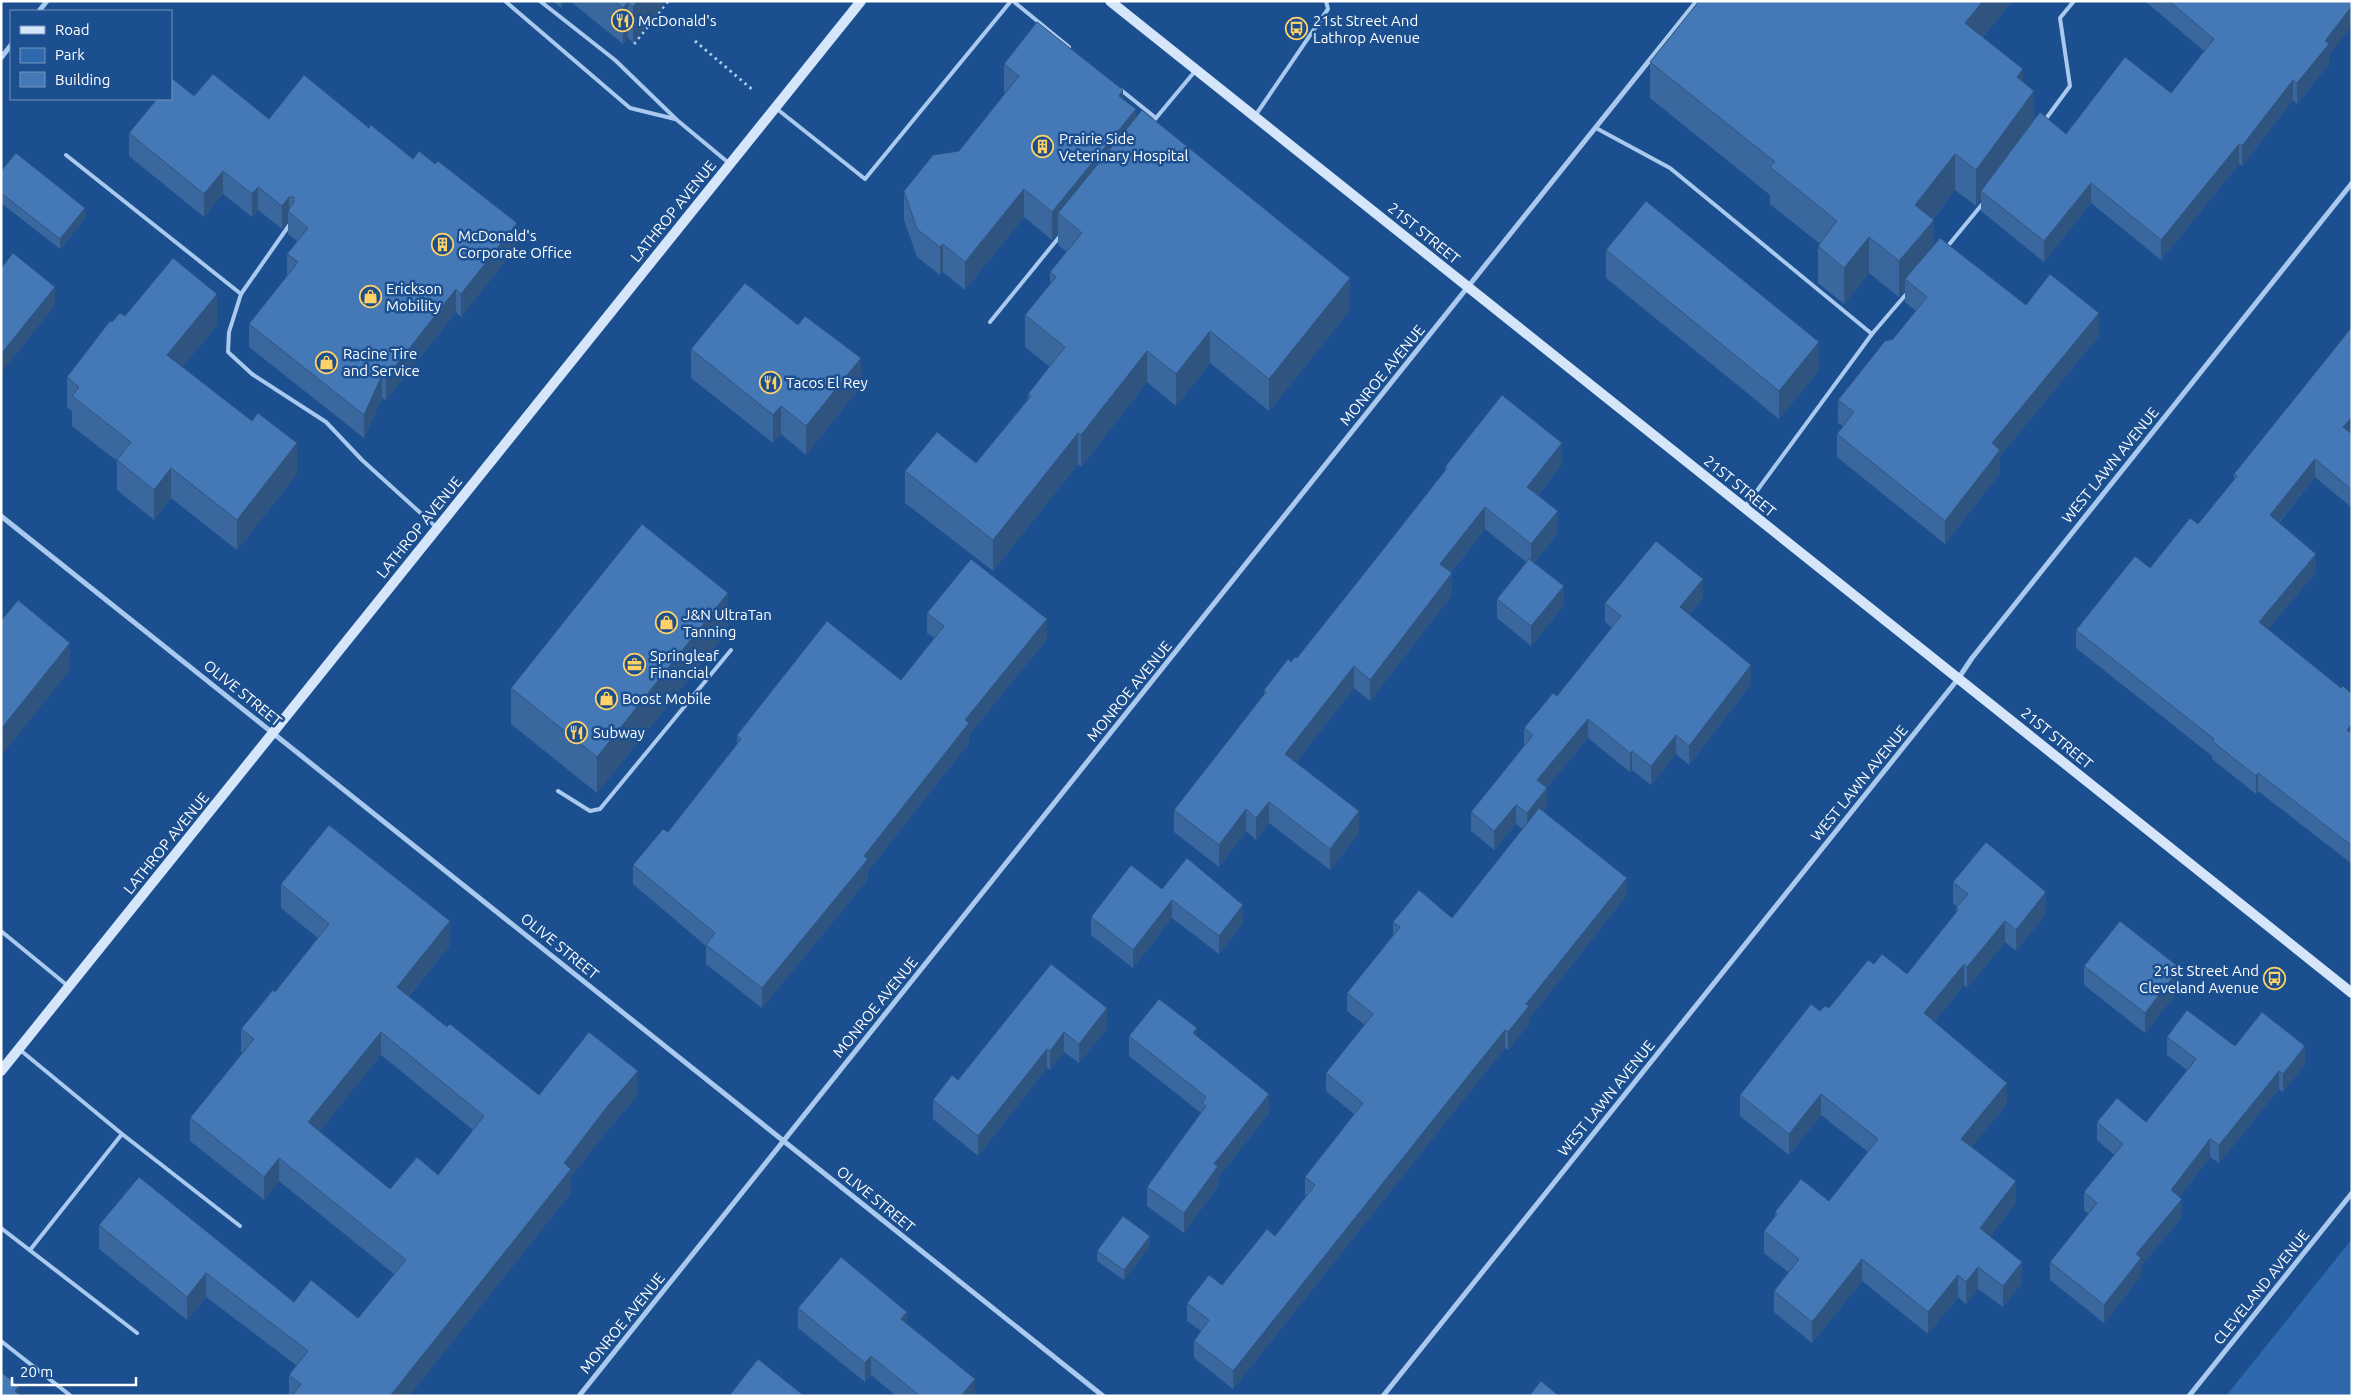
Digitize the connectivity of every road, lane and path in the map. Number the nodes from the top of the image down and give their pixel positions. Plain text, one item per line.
1 (505, 1) edge
2 (540, 1) edge
3 (668, 1) edge
4 (860, 1) edge
5 (1012, 1) edge
6 (1110, 1) edge
7 (1326, 1) edge
8 (1697, 1) edge
9 (2074, 1) edge
10 (695, 42) dead end
11 (10, 46) edge
12 (632, 47) dead end
13 (1073, 50) edge
14 (1, 58) edge
15 (1196, 70) junction
16 (1118, 88) edge
17 (775, 108) junction
18 (1255, 116) junction
19 (1156, 118) junction
20 (677, 120) junction
21 (2042, 124) edge
22 (1150, 126) edge
23 (1596, 128) junction
24 (66, 155) dead end
25 (730, 164) junction
26 (2352, 183) edge
27 (1990, 194) edge
28 (292, 223) edge
29 (1064, 231) edge
30 (1942, 254) edge
31 (1468, 288) junction
32 (1910, 290) edge
33 (241, 294) junction
34 (990, 322) dead end
35 (1872, 334) junction
36 (1744, 508) junction
37 (1, 516) edge
38 (437, 529) junction
39 (731, 650) dead end
40 (1958, 679) junction
41 (273, 733) junction
42 (558, 791) dead end
43 (1, 930) edge
44 (70, 987) junction
45 (2352, 993) edge
46 (19, 1049) junction
47 (1, 1072) edge
48 (122, 1134) junction
49 (784, 1141) junction
50 (2352, 1193) edge
51 (240, 1226) dead end
52 (1, 1228) edge
53 (30, 1250) junction
54 (137, 1333) dead end
55 (1, 1341) edge
56 (71, 1396) edge
57 (579, 1396) edge
58 (1103, 1396) edge
59 (1383, 1396) edge
60 (2189, 1396) edge

1 - 20 lane
2 - 20 lane
3 - 12 path
4 - 17 street, LATHROP AVENUE
5 - 13 lane
5 - 17 lane
6 - 15 street, 21ST STREET
7 - 18 lane
8 - 23 street, MONROE AVENUE
9 - 21 lane
10 - 17 path
11 - 14 street
15 - 18 street, 21ST STREET
15 - 19 lane
16 - 19 lane
17 - 25 street, LATHROP AVENUE
18 - 31 street, 21ST STREET
19 - 22 lane
20 - 25 lane
23 - 31 street, MONROE AVENUE
23 - 35 lane
24 - 33 lane
25 - 38 street, LATHROP AVENUE
26 - 40 street, WEST LAWN AVENUE
27 - 30 lane
28 - 33 lane
29 - 34 lane
31 - 36 street, 21ST STREET
31 - 49 street, MONROE AVENUE
32 - 35 lane
33 - 38 lane
35 - 36 lane
36 - 40 street, 21ST STREET
37 - 41 street, OLIVE STREET
38 - 41 street, LATHROP AVENUE
39 - 42 lane
40 - 45 street, 21ST STREET
40 - 59 street, WEST LAWN AVENUE
41 - 44 street, LATHROP AVENUE
41 - 49 street, OLIVE STREET
43 - 44 lane
44 - 46 street, LATHROP AVENUE
46 - 47 street, LATHROP AVENUE
46 - 48 lane
48 - 51 lane
48 - 53 lane
49 - 57 street, MONROE AVENUE
49 - 58 street, OLIVE STREET
50 - 60 street, CLEVELAND AVENUE
52 - 53 lane
53 - 54 lane
55 - 56 lane

